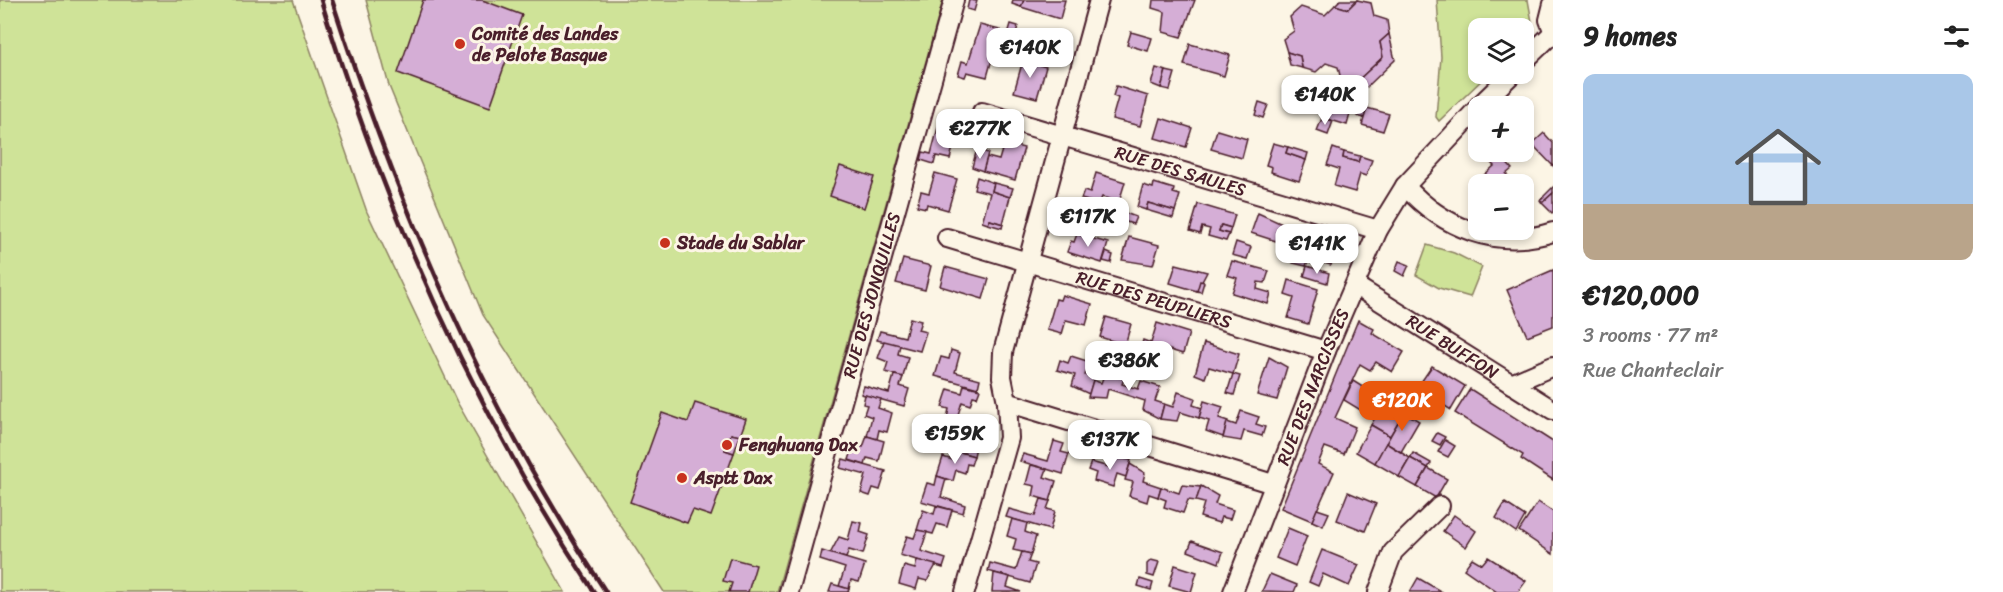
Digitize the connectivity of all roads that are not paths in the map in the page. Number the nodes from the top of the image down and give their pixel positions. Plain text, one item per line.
1 (954, 0) edge
2 (1099, 0) edge
3 (1553, 4) edge
4 (1553, 31) edge
5 (1534, 51) edge
6 (1502, 84) edge
7 (1490, 96) edge
8 (982, 112) dead end
9 (1468, 119) edge
10 (1063, 135) junction
11 (1405, 186) junction
12 (1378, 230) junction
13 (1553, 232) edge
14 (946, 238) dead end
15 (1027, 262) junction
16 (1356, 286) junction
17 (1326, 351) junction
18 (1553, 366) edge
19 (1511, 384) junction
20 (1007, 402) junction
21 (1553, 410) edge
22 (1273, 484) junction
23 (1440, 506) dead end
24 (789, 592) edge
25 (965, 592) edge
26 (1233, 592) edge
27 (1378, 592) edge

1 - 24 street, RUE DES JONQUILLES
2 - 10 street
3 - 4 street
4 - 5 street
6 - 7 street, RUE DES NARCISSES
8 - 10 street, RUE DES SAULES
9 - 11 street, RUE DES NARCISSES
10 - 12 street, RUE DES SAULES
10 - 15 street
11 - 12 street, RUE DES NARCISSES
11 - 13 street
12 - 16 street, RUE DES NARCISSES
14 - 15 street, RUE DES PEUPLIERS
15 - 17 street, RUE DES PEUPLIERS
15 - 20 street
16 - 17 street, RUE DES NARCISSES
16 - 19 street, RUE BUFFON
17 - 22 street, RUE DES NARCISSES
18 - 19 street, RUE BUFFON
19 - 21 street
20 - 22 street
20 - 25 street
22 - 26 street, RUE DES NARCISSES
23 - 27 street

